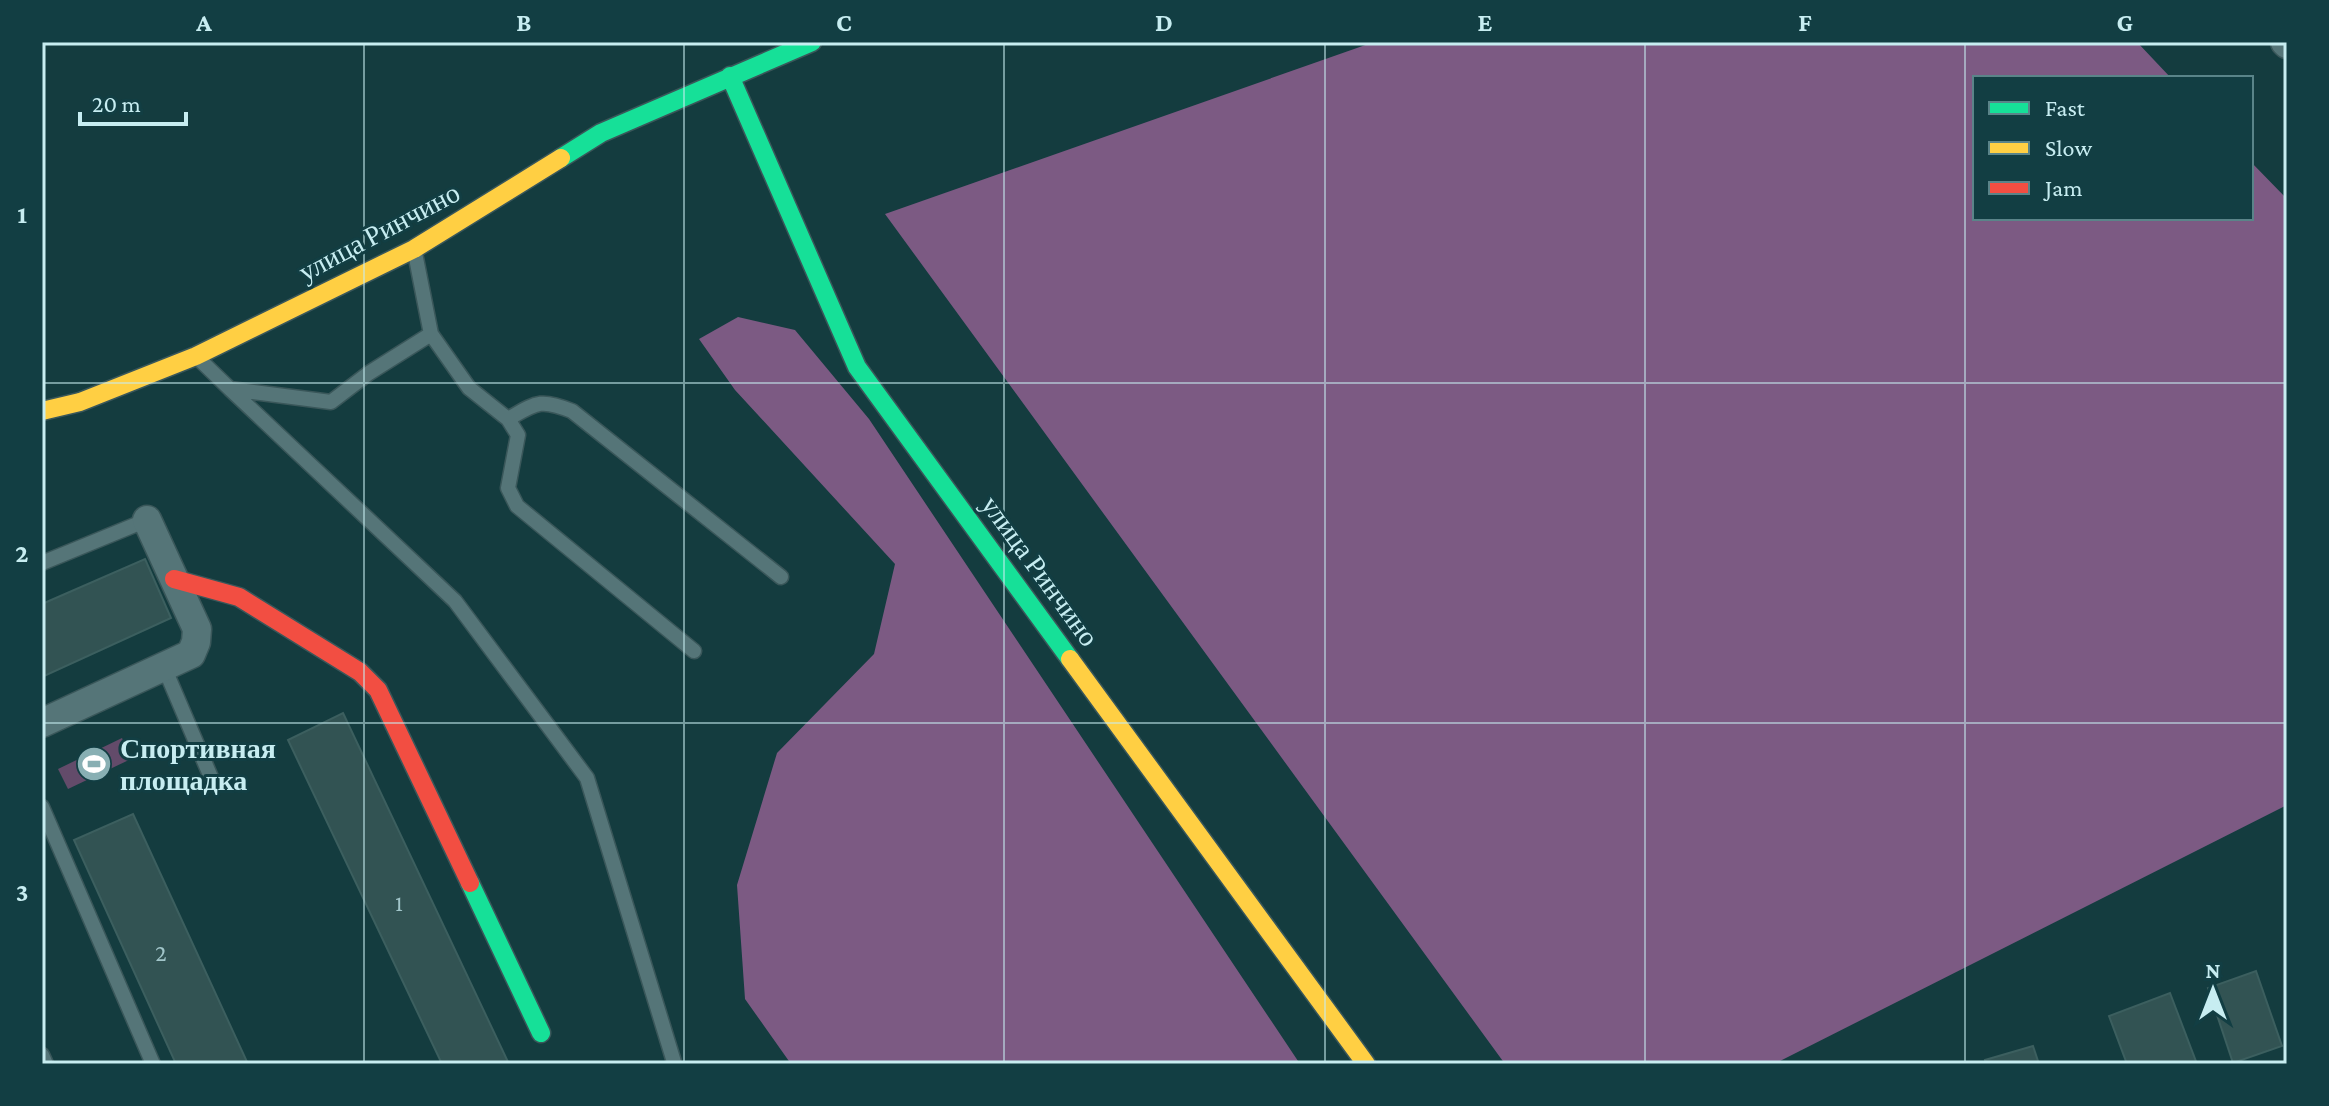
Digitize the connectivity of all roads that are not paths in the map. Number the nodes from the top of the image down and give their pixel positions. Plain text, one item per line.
1 (812, 42) edge
2 (730, 76) junction
3 (414, 249) junction
4 (431, 334) junction
5 (196, 356) junction
6 (230, 389) junction
7 (42, 411) edge
8 (508, 419) junction
9 (147, 520) joint
10 (42, 563) edge
11 (781, 577) dead end
12 (174, 579) junction
13 (694, 651) dead end
14 (164, 667) junction
15 (42, 723) edge
16 (213, 782) dead end
17 (42, 807) edge
18 (541, 1033) dead end
19 (42, 1055) edge
20 (674, 1062) dead end
21 (46, 1064) edge
22 (153, 1064) edge
23 (1366, 1064) edge

1 - 2 street, улица Ринчино
2 - 3 street, улица Ринчино
2 - 23 street, улица Ринчино
3 - 4 lane
3 - 5 street, улица Ринчино
4 - 6 lane
4 - 8 lane
5 - 6 lane
5 - 7 street, улица Ринчино
6 - 20 lane
8 - 11 lane
8 - 13 lane
9 - 10 lane
9 - 12 street
12 - 14 street
12 - 18 street
14 - 15 street
14 - 16 lane
17 - 22 lane
19 - 21 lane

